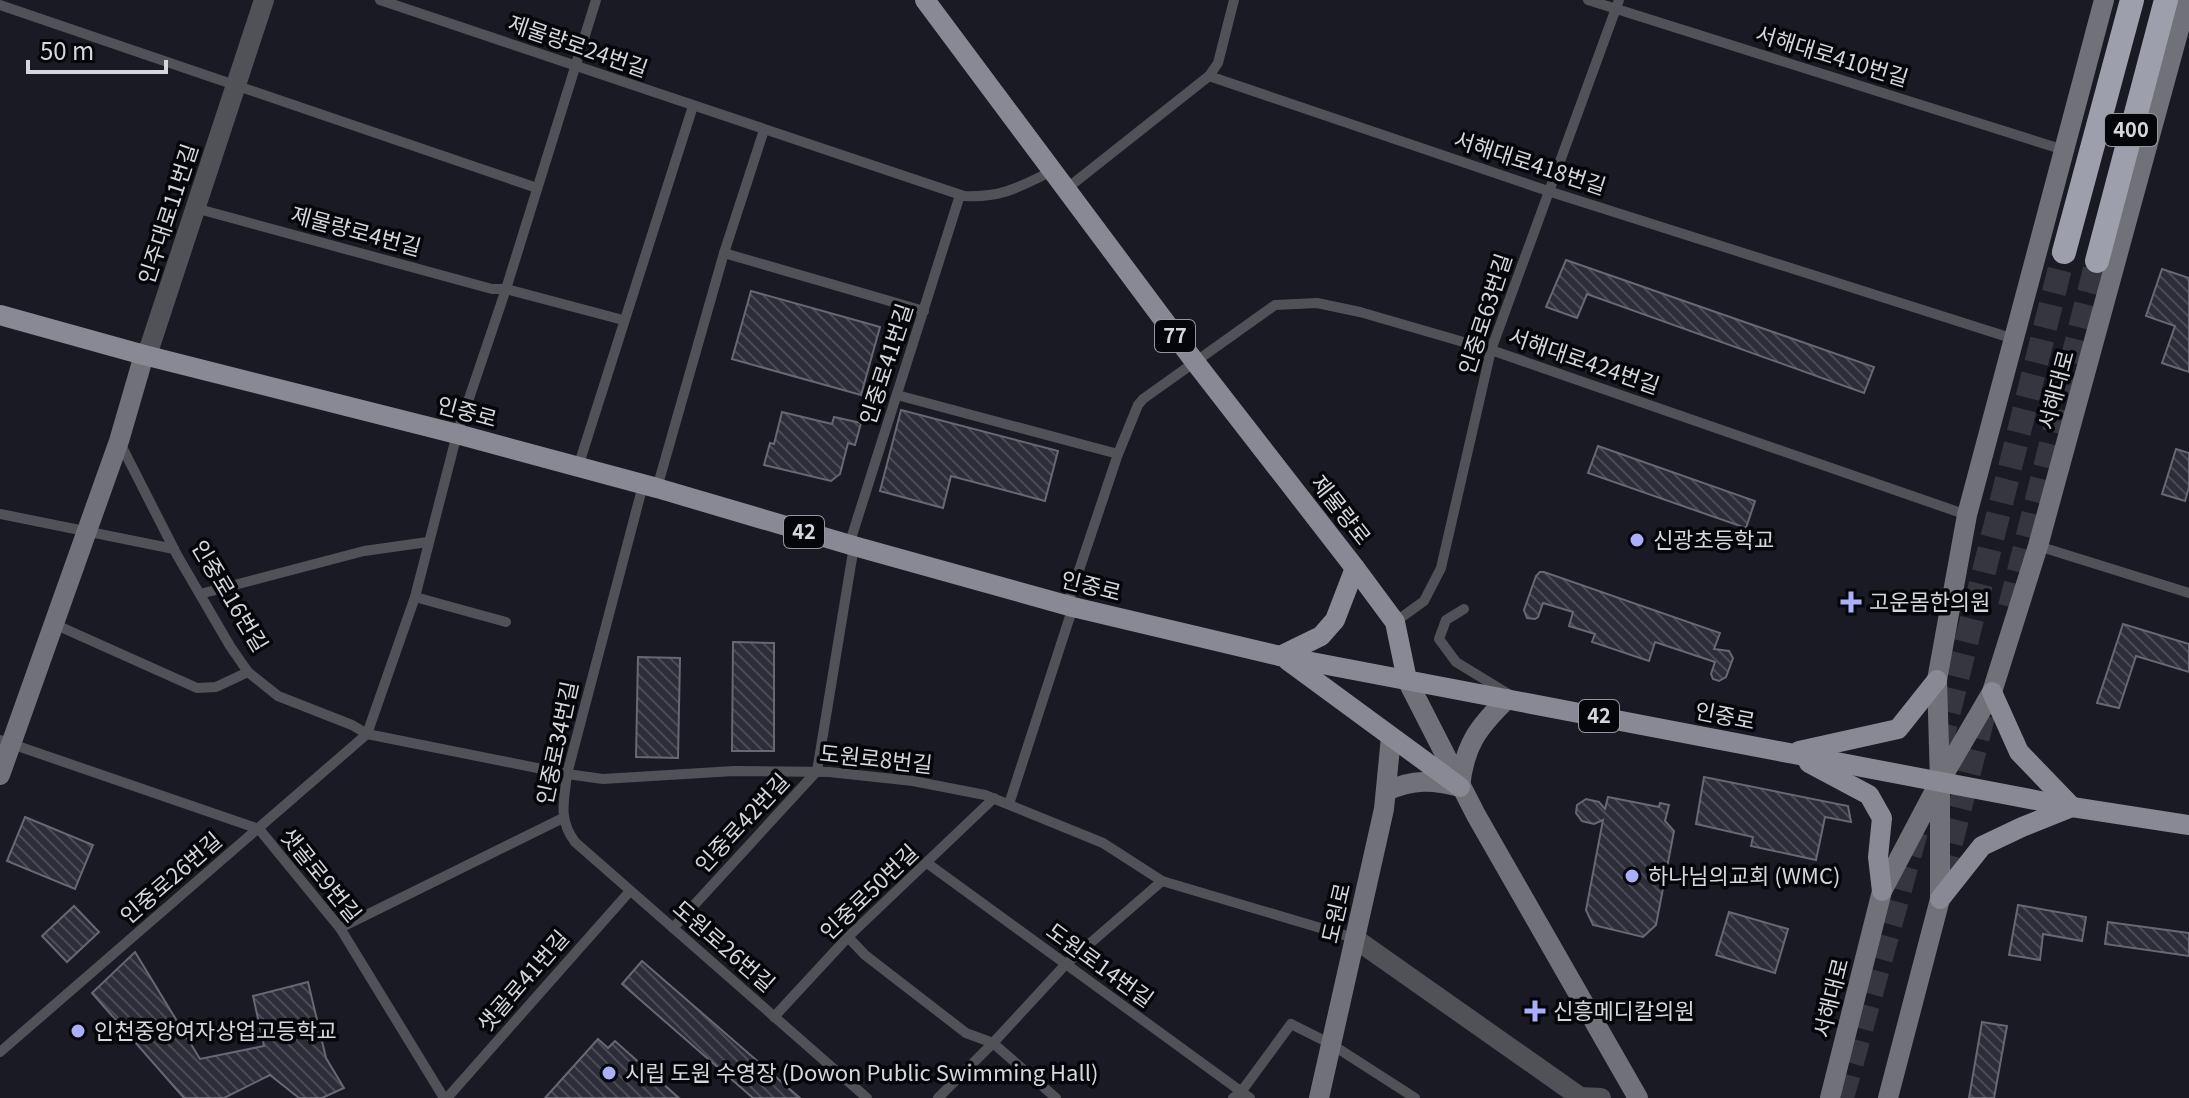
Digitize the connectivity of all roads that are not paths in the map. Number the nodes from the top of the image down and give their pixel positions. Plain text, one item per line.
1 (264, 0) edge
2 (380, 0) edge
3 (596, 0) edge
4 (925, 0) edge
5 (1234, 0) edge
6 (1588, 0) edge
7 (2104, 0) edge
8 (2132, 0) edge
9 (2166, 0) edge
10 (2187, 0) edge
11 (0, 5) edge
12 (1618, 5) edge
13 (574, 66) junction
14 (1209, 76) junction
15 (235, 86) junction
16 (693, 106) junction
17 (764, 130) junction
18 (2064, 150) junction
19 (1052, 171) junction
20 (537, 188) junction
21 (1065, 190) junction
22 (1548, 191) junction
23 (960, 195) junction
24 (195, 208) junction
25 (2064, 252) tunnel mouth
26 (724, 253) junction
27 (2097, 261) tunnel mouth
28 (506, 289) junction
29 (924, 311) junction
30 (0, 315) edge
31 (623, 320) junction
32 (2014, 339) junction
33 (1491, 350) junction
34 (144, 355) junction
35 (1195, 362) junction
36 (897, 395) junction
37 (457, 434) junction
38 (119, 441) junction
39 (1118, 454) junction
40 (578, 467) junction
41 (650, 486) junction
42 (0, 514) edge
43 (1967, 515) junction
44 (87, 530) junction
45 (428, 542) junction
46 (851, 546) junction
47 (2038, 546) junction
48 (174, 549) junction
49 (1355, 568) junction
50 (2189, 593) edge
51 (200, 594) junction
52 (415, 597) junction
53 (1070, 606) junction
54 (1464, 609) dead end
55 (506, 622) dead end
56 (1395, 622) junction
57 (54, 624) junction
58 (1280, 656) junction
59 (248, 672) junction
60 (1407, 680) junction
61 (1937, 680) junction
62 (1992, 692) junction
63 (1515, 700) junction
64 (367, 734) junction
65 (1391, 737) junction
66 (6, 742) edge
67 (1791, 753) junction
68 (817, 771) junction
69 (567, 774) junction
70 (0, 775) edge
71 (1940, 781) junction
72 (1460, 787) junction
73 (1387, 791) junction
74 (994, 798) junction
75 (1009, 804) junction
76 (2072, 807) junction
77 (563, 818) junction
78 (2189, 825) edge
79 (259, 829) junction
80 (927, 863) junction
81 (1162, 881) junction
82 (630, 891) junction
83 (1882, 891) junction
84 (1940, 899) junction
85 (340, 928) junction
86 (673, 928) junction
87 (848, 937) junction
88 (1354, 938) junction
89 (1065, 965) junction
90 (774, 1017) junction
91 (993, 1043) junction
92 (1331, 1044) junction
93 (0, 1052) edge
94 (1241, 1096) edge
95 (446, 1098) edge
96 (867, 1098) edge
97 (938, 1098) edge
98 (1056, 1098) edge
99 (1319, 1098) edge
100 (1415, 1098) edge
101 (1601, 1098) edge
102 (1638, 1098) edge
103 (1830, 1098) edge
104 (1888, 1098) edge

1 - 15 street, 인주대로11번길
2 - 13 lane, 제물량로24번길
3 - 13 lane
4 - 19 main road, 제물량로 / 77
5 - 14 lane
6 - 12 lane, 서해대로410번길
7 - 18 main road, 서해대로
8 - 25 highway, 400
9 - 27 highway, 400
10 - 47 main road, 서해대로
11 - 15 lane
12 - 18 lane, 서해대로410번길
12 - 22 lane, 인중로63번길
13 - 16 lane, 제물량로24번길
13 - 20 lane
14 - 21 lane
14 - 22 lane, 서해대로418번길
15 - 20 lane
15 - 24 street, 인주대로11번길
16 - 17 lane, 제물량로24번길
16 - 31 lane
17 - 23 lane, 제물량로24번길
17 - 26 lane
18 - 32 main road, 서해대로
19 - 21 main road, 제물량로 / 77
19 - 23 lane, 제물량로24번길
20 - 28 lane
21 - 35 main road, 제물량로 / 77
22 - 32 lane, 서해대로418번길
22 - 33 lane, 인중로63번길
23 - 29 lane, 인중로41번길
24 - 28 lane, 제물량로4번길
24 - 34 street, 인주대로11번길
26 - 29 lane
26 - 41 lane
28 - 31 lane, 제물량로4번길
28 - 37 lane
29 - 36 lane, 인중로41번길
30 - 34 main road, 인중로 / 42
31 - 40 lane
32 - 43 main road, 서해대로
33 - 35 lane, 서해대로424번길
33 - 43 lane, 서해대로424번길
33 - 56 lane, 인중로63번길
34 - 37 main road, 인중로 / 42
34 - 38 main road
35 - 39 lane, 서해대로424번길
35 - 49 main road, 제물량로 / 77
36 - 39 lane
36 - 46 lane, 인중로41번길
37 - 40 main road, 인중로 / 42
37 - 45 lane, 인중로26번길
38 - 44 main road
38 - 48 lane, 인중로16번길
39 - 53 lane, 서해대로424번길
40 - 41 main road, 인중로 / 42
41 - 46 main road, 인중로 / 42
41 - 69 lane, 인중로34번길
42 - 44 lane
43 - 61 main road, 서해대로
44 - 48 lane
44 - 57 main road
45 - 51 lane
45 - 52 lane, 인중로26번길
46 - 53 main road, 인중로 / 42
46 - 68 lane, 인중로42번길
47 - 50 lane
47 - 62 main road, 서해대로
48 - 51 lane, 인중로16번길
49 - 56 main road, 제물량로 / 77
49 - 58 main road
51 - 59 lane, 인중로16번길
52 - 55 lane
52 - 64 lane, 인중로26번길
53 - 58 main road, 인중로 / 42
53 - 75 lane
54 - 63 lane
56 - 60 main road, 제물량로 / 77
57 - 59 lane, 인중로16번길
57 - 66 main road
58 - 60 main road, 인중로 / 42
58 - 65 main road
59 - 64 lane
60 - 63 main road, 인중로 / 42
60 - 72 main road, 제물량로
61 - 67 main road
61 - 71 main road, 서해대로
62 - 71 main road, 서해대로
62 - 76 main road
63 - 67 main road, 인중로 / 42
63 - 72 main road
64 - 69 lane, 도원로8번길
64 - 79 lane, 인중로26번길
65 - 72 main road
65 - 73 main road, 도원로
66 - 70 main road
66 - 79 lane, 샛골로9번길
67 - 71 main road, 인중로 / 42
67 - 83 main road
68 - 69 lane, 도원로8번길
68 - 74 lane, 도원로8번길
68 - 86 lane, 인중로42번길
69 - 77 lane, 인중로34번길
71 - 76 main road, 인중로 / 42
71 - 83 main road, 서해대로
71 - 84 main road, 서해대로
72 - 73 main road
72 - 102 main road, 제물량로
73 - 88 main road, 도원로
74 - 75 lane, 도원로8번길
74 - 80 lane, 인중로50번길
75 - 81 lane, 도원로8번길
76 - 78 main road, 인중로 / 42
76 - 84 main road
77 - 82 lane, 도원로26번길
77 - 85 lane, 인중로34번길
79 - 85 lane, 샛골로9번길
79 - 93 lane, 인중로26번길
80 - 87 lane, 인중로50번길
80 - 89 lane, 도원로14번길
81 - 88 lane, 도원로8번길
81 - 89 lane
82 - 86 lane, 도원로26번길
82 - 95 lane, 샛골로41번길
83 - 103 main road, 서해대로
84 - 104 main road, 서해대로
85 - 95 lane, 샛골로9번길
86 - 90 lane, 도원로26번길
87 - 90 lane, 인중로50번길
87 - 91 lane
88 - 92 main road, 도원로
88 - 101 street
89 - 91 lane
89 - 94 lane, 도원로14번길
90 - 96 lane, 도원로26번길
91 - 97 lane
91 - 98 lane
92 - 94 lane
92 - 99 main road, 도원로
92 - 100 lane

